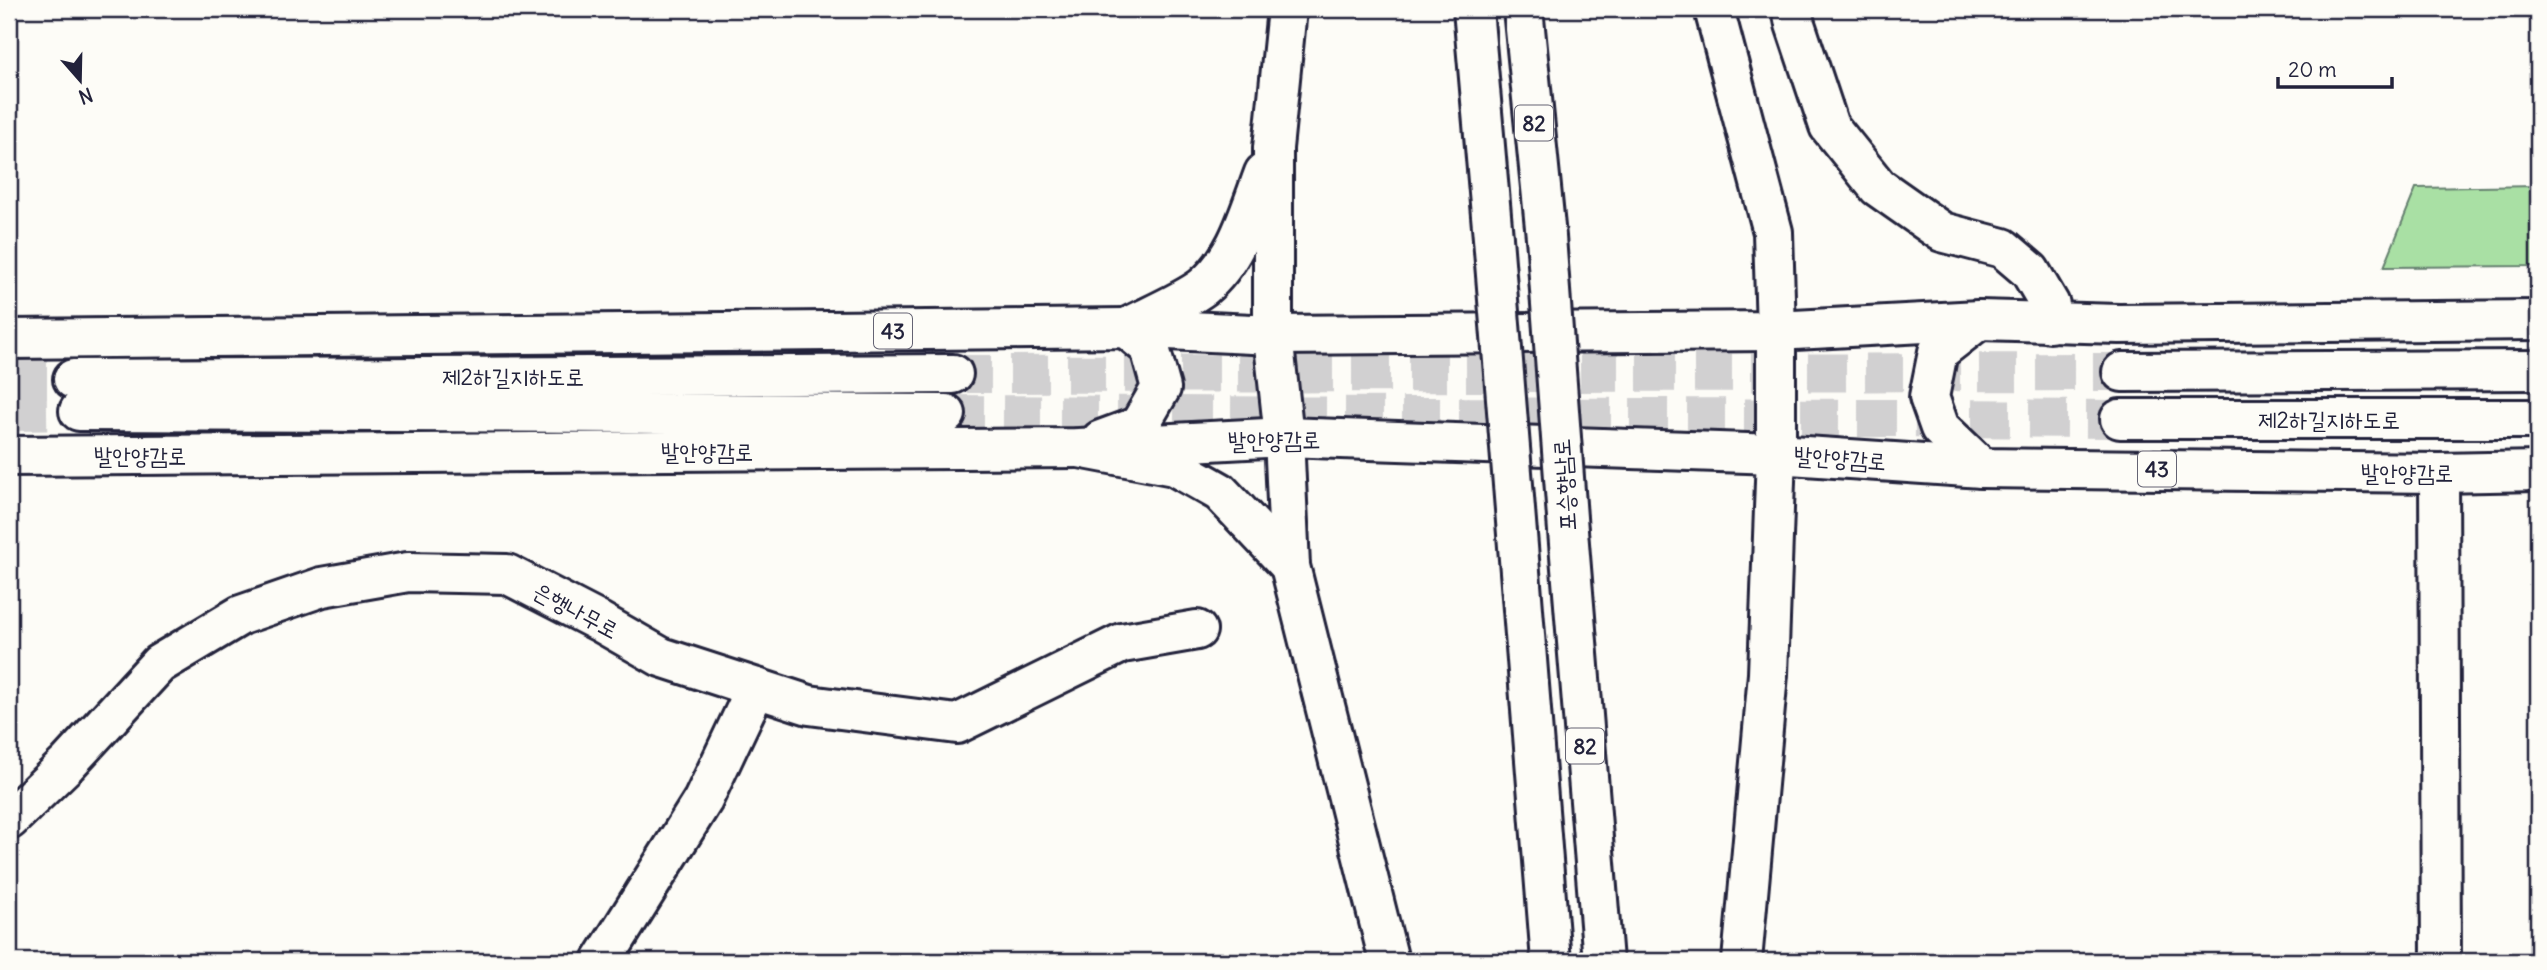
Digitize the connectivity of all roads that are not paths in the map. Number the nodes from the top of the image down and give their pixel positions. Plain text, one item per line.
1 (1287, 9) edge
2 (1473, 9) edge
3 (1522, 9) edge
4 (1714, 9) edge
5 (1792, 9) edge
6 (1273, 148) junction
7 (1979, 320) junction
8 (2538, 320) edge
9 (2050, 323) junction
10 (1126, 328) junction
11 (1776, 331) junction
12 (1273, 335) junction
13 (9, 339) edge
14 (2538, 370) edge
15 (2122, 372) tunnel mouth
16 (953, 374) tunnel mouth
17 (946, 414) tunnel mouth
18 (2120, 419) tunnel mouth
19 (2538, 419) edge
20 (1284, 437) junction
21 (1079, 448) junction
22 (1776, 454) junction
23 (9, 456) edge
24 (1982, 468) junction
25 (2538, 471) edge
26 (2439, 473) junction
27 (1290, 566) junction
28 (1198, 630) dead end
29 (756, 688) junction
30 (9, 820) edge
31 (603, 961) edge
32 (1389, 961) edge
33 (1551, 961) edge
34 (1603, 961) edge
35 (1742, 961) edge
36 (2441, 961) edge

1 - 6 main road
2 - 33 main road, 82, bridge
3 - 34 main road, 포승향남로 / 82, bridge
4 - 11 main road
5 - 9 main road
6 - 10 main road
6 - 12 main road
7 - 9 main road, 43
7 - 11 main road, 43
7 - 24 main road
8 - 9 main road, 43
10 - 12 main road, 43
10 - 13 main road, 43
10 - 21 main road
11 - 12 main road, 43
11 - 22 main road
12 - 20 main road
14 - 15 main road, 제2하길지하도로
16 - 17 main road, 제2하길지하도로
18 - 19 main road, 제2하길지하도로
20 - 21 main road, 발안양감로 / 43
20 - 22 main road, 발안양감로 / 43
20 - 27 main road
21 - 23 main road, 발안양감로 / 43
21 - 27 main road
22 - 24 main road, 발안양감로 / 43
22 - 35 main road
24 - 26 main road, 발안양감로 / 43
25 - 26 main road, 발안양감로 / 43
26 - 36 main road
27 - 32 main road
28 - 29 main road, 은행나무로
29 - 30 main road, 은행나무로
29 - 31 main road

